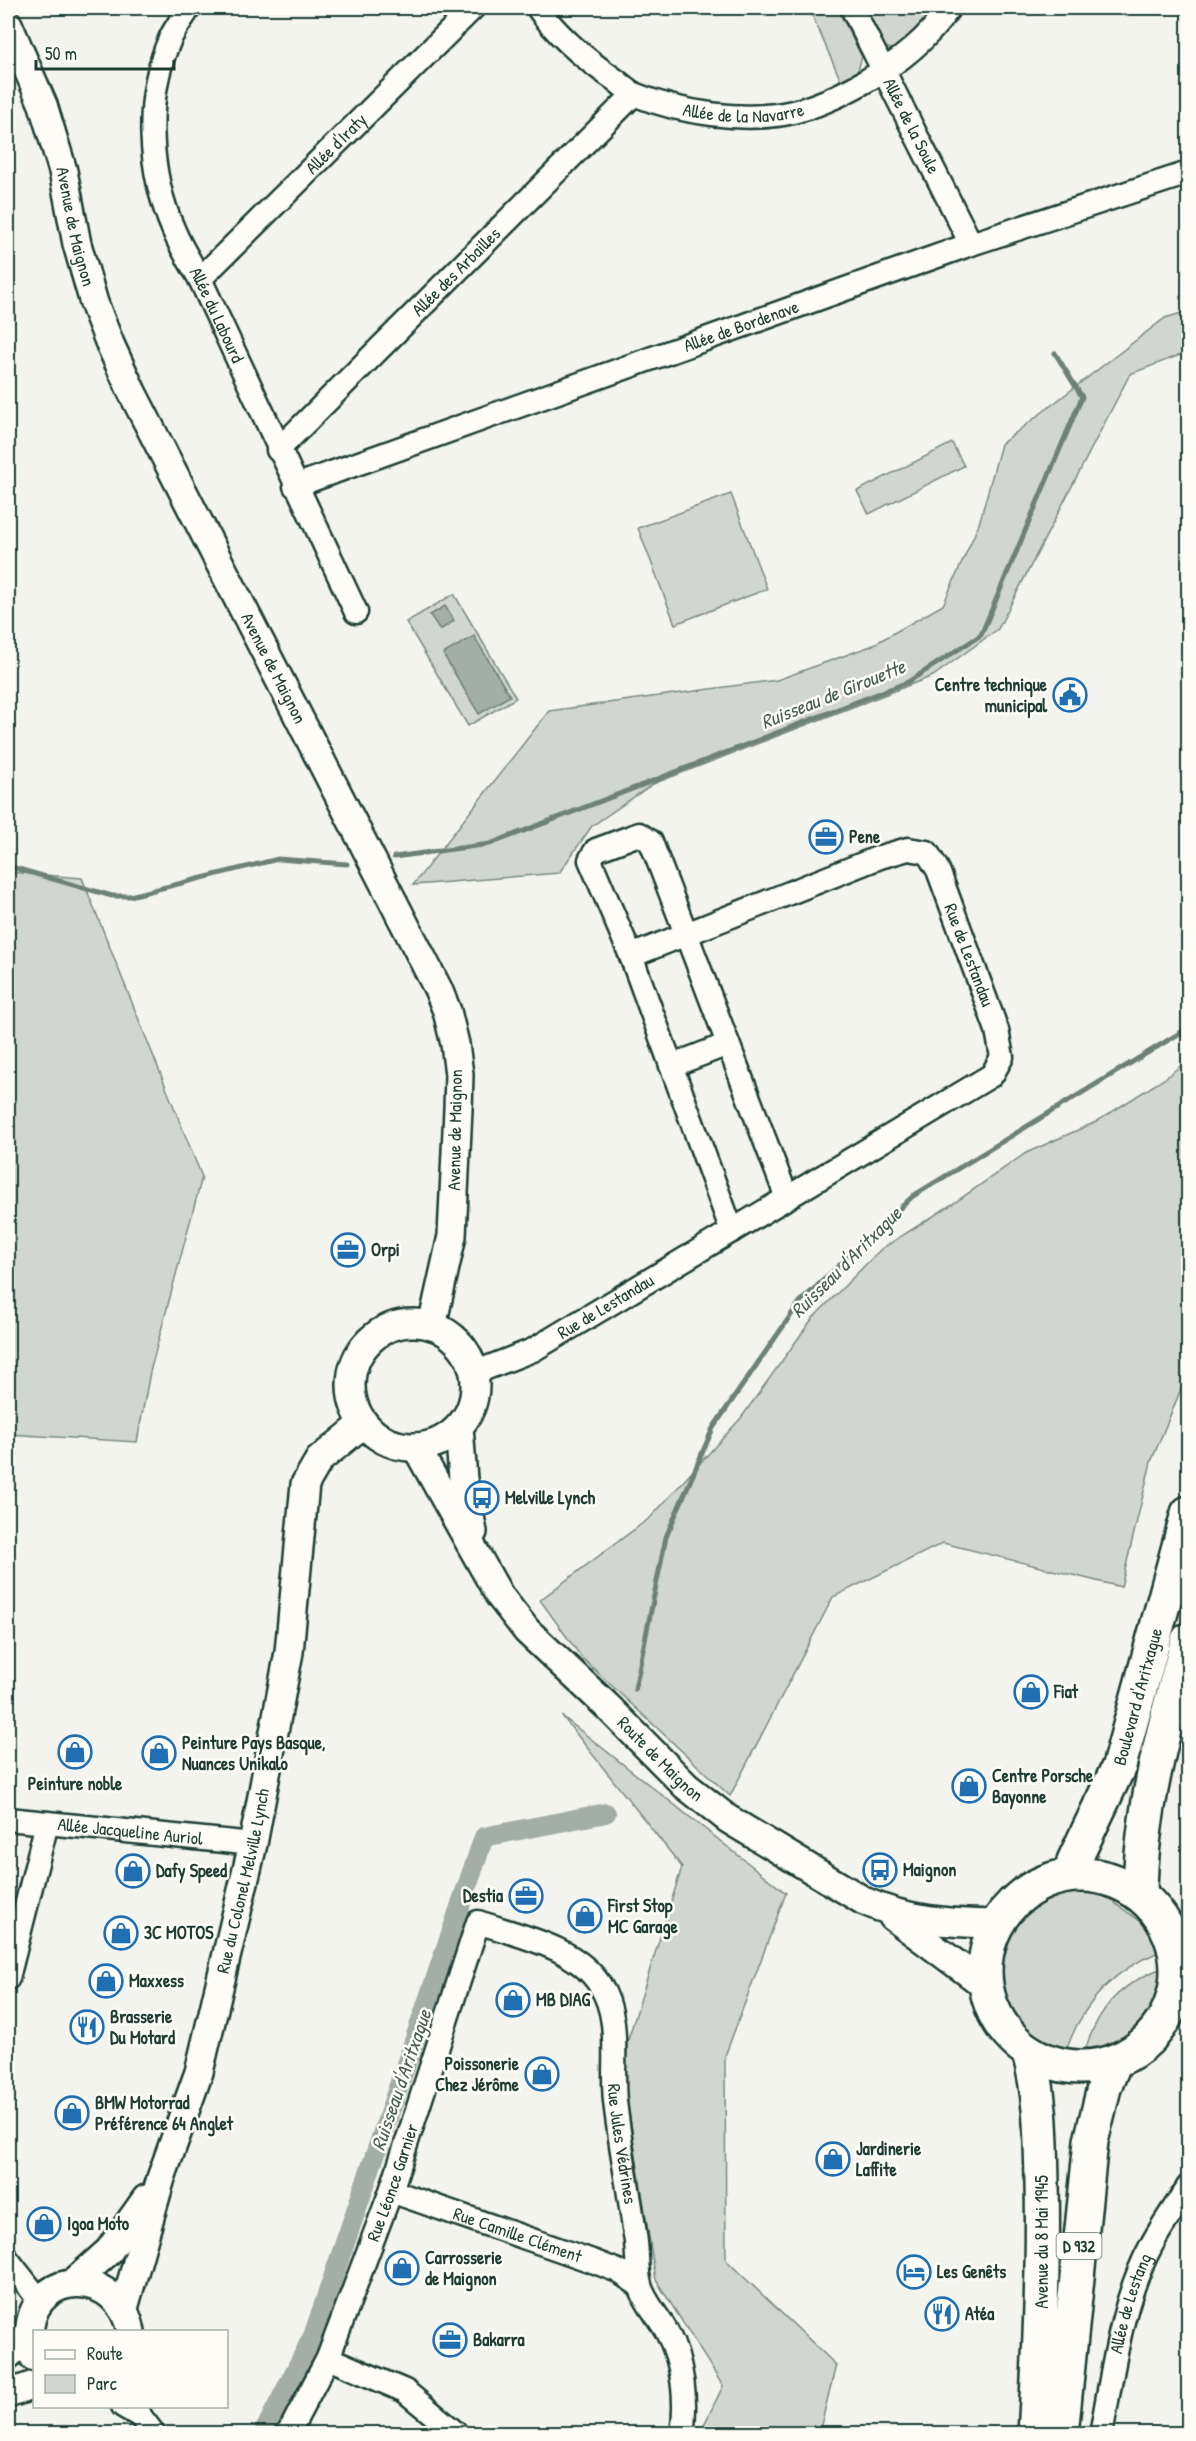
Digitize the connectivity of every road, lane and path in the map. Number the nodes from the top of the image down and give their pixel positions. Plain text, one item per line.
1 (189, 8) edge
2 (472, 8) edge
3 (538, 8) edge
4 (852, 8) edge
5 (949, 8) edge
6 (8, 24) edge
7 (884, 72) junction
8 (634, 94) junction
9 (1188, 173) edge
10 (971, 244) junction
11 (200, 279) junction
12 (278, 450) junction
13 (295, 486) junction
14 (356, 612) dead end
15 (687, 933) junction
16 (631, 956) junction
17 (728, 1044) junction
18 (671, 1066) junction
19 (787, 1198) junction
20 (732, 1231) junction
21 (432, 1326) junction
22 (474, 1373) junction
23 (364, 1423) junction
24 (459, 1427) junction
25 (416, 1447) junction
26 (1188, 1512) edge
27 (479, 1557) junction
28 (1188, 1640) edge
29 (8, 1819) edge
30 (47, 1823) junction
31 (253, 1844) junction
32 (1072, 1874) junction
33 (1140, 1894) junction
34 (885, 1911) junction
35 (478, 1922) joint
36 (996, 1924) junction
37 (1180, 1936) edge
38 (8, 1978) edge
39 (986, 1986) junction
40 (1182, 1987) edge
41 (1029, 2052) junction
42 (1115, 2061) junction
43 (161, 2178) junction
44 (1188, 2187) edge
45 (391, 2191) junction
46 (8, 2260) edge
47 (73, 2283) junction
48 (640, 2286) junction
49 (40, 2301) junction
50 (127, 2320) edge
51 (31, 2347) edge
52 (8, 2355) edge
53 (328, 2358) junction
54 (33, 2385) edge
55 (8, 2394) edge
56 (288, 2433) edge
57 (457, 2433) edge
58 (682, 2433) edge
59 (1035, 2433) edge
60 (1061, 2433) edge
61 (1101, 2433) edge

1 - 11 street, Allée du Labourd
2 - 11 street, Allée d'Iraty
3 - 8 street, Allée de la Navarre
4 - 7 street, Allée de la Soule
5 - 7 street, Allée de la Navarre
6 - 21 street, Avenue de Maignon
7 - 8 street, Allée de la Navarre
7 - 10 street, Allée de la Soule
8 - 12 street, Allée des Arbailles
9 - 10 street, Allée de Bordenave
10 - 13 street, Allée de Bordenave
11 - 12 street, Allée du Labourd
12 - 13 street, Allée du Labourd
13 - 14 street, Allée du Labourd
15 - 16 street, Rue de Lestandau
15 - 16 street
15 - 17 street
15 - 19 street, Rue de Lestandau
16 - 18 street
17 - 18 street
17 - 19 street
18 - 20 street
19 - 20 street, Rue de Lestandau
20 - 22 street, Rue de Lestandau
21 - 22 street
21 - 23 street
22 - 24 street
23 - 25 street
23 - 31 street, Rue du Colonel Melville Lynch
24 - 25 street
24 - 27 street, Route de Maignon
25 - 27 street, Route de Maignon
26 - 32 main road, Boulevard d'Aritxague
27 - 34 street, Route de Maignon
28 - 33 main road, Boulevard d'Aritxague
29 - 30 street, Allée Jacqueline Auriol
30 - 31 street, Allée Jacqueline Auriol
30 - 38 street
31 - 43 street, Rue du Colonel Melville Lynch
32 - 33 main road
32 - 36 main road
33 - 37 main road
34 - 36 street, Route de Maignon
34 - 39 street, Route de Maignon
35 - 45 street, Rue Léonce Garnier
35 - 48 street, Rue Jules Védrines
36 - 39 main road
37 - 40 main road
39 - 41 main road
40 - 42 main road
41 - 42 main road
41 - 59 main road, Avenue du 8 Mai 1945 / D 932
42 - 60 main road, Avenue du 8 Mai 1945 / D 932
43 - 47 street, Rue du Colonel Melville Lynch
43 - 50 street, Rue du Colonel Melville Lynch
44 - 61 street, Allée de Lestang
45 - 48 street, Rue Camille Clément
45 - 53 street, Rue Léonce Garnier
46 - 49 street
47 - 49 street, Rue du Colonel Melville Lynch
47 - 50 street
48 - 58 street, Rue Jules Védrines
49 - 51 street
51 - 52 street
53 - 56 street, Rue Léonce Garnier
53 - 57 street
54 - 55 street

